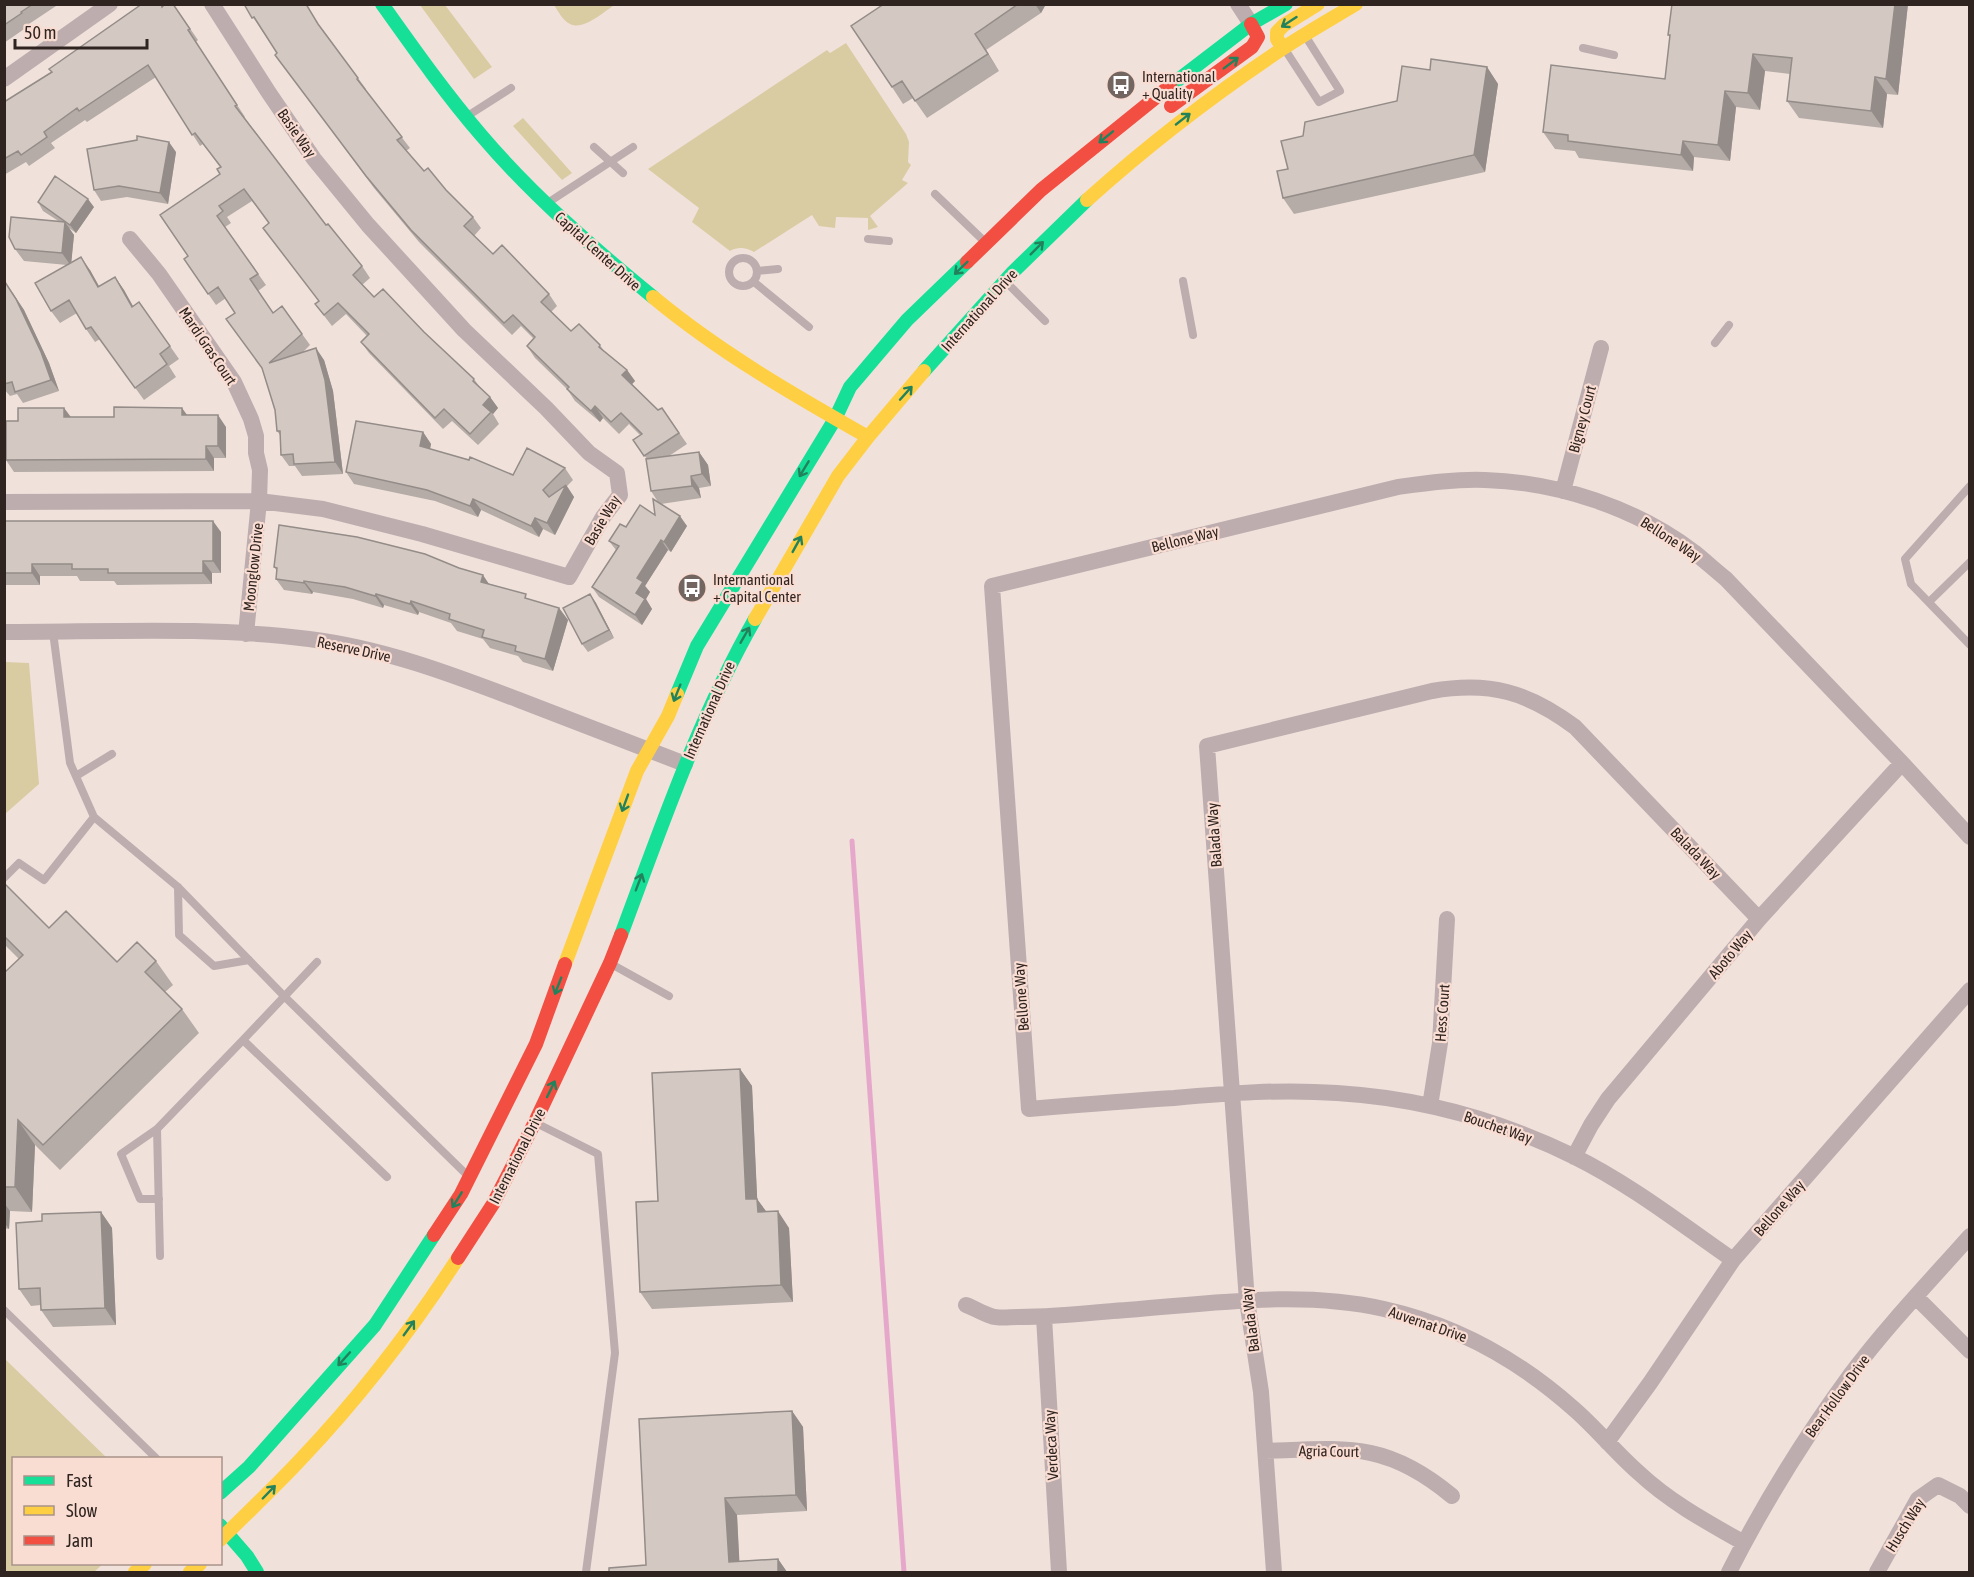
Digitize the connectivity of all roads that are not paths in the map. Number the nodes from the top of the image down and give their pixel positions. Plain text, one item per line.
1 (110, 4) edge
2 (212, 4) edge
3 (381, 4) edge
4 (1238, 4) edge
5 (1286, 4) edge
6 (1318, 4) edge
7 (1356, 4) edge
8 (1251, 24) junction
9 (1304, 34) junction
10 (1283, 48) junction
11 (1582, 48) dead end
12 (1614, 55) dead end
13 (4, 79) edge
14 (511, 88) dead end
15 (1161, 113) dead end
16 (466, 117) junction
17 (594, 147) dead end
18 (633, 147) dead end
19 (610, 162) junction
20 (623, 173) dead end
21 (1096, 174) dead end
22 (934, 194) dead end
23 (546, 204) junction
24 (1069, 216) junction
25 (130, 239) dead end
26 (868, 240) dead end
27 (889, 241) dead end
28 (987, 243) junction
29 (778, 269) dead end
30 (757, 271) junction
31 (1005, 280) junction
32 (1183, 281) dead end
33 (754, 282) junction
34 (1045, 321) dead end
35 (1729, 325) dead end
36 (809, 327) dead end
37 (1193, 335) dead end
38 (1715, 343) dead end
39 (1601, 348) dead end
40 (835, 419) junction
41 (868, 437) junction
42 (1970, 486) edge
43 (1563, 491) junction
44 (260, 501) junction
45 (4, 502) edge
46 (1968, 565) edge
47 (1929, 602) junction
48 (4, 632) edge
49 (53, 632) junction
50 (246, 634) junction
51 (1970, 645) edge
52 (649, 750) junction
53 (112, 754) dead end
54 (1902, 763) junction
55 (685, 764) junction
56 (76, 776) junction
57 (94, 817) junction
58 (1970, 837) edge
59 (4, 878) edge
60 (178, 887) junction
61 (1448, 919) dead end
62 (1759, 919) junction
63 (249, 960) junction
64 (317, 963) dead end
65 (610, 963) junction
66 (1970, 990) edge
67 (669, 996) dead end
68 (285, 997) junction
69 (243, 1040) junction
70 (1232, 1093) junction
71 (1430, 1106) junction
72 (535, 1122) junction
73 (157, 1129) junction
74 (1574, 1157) junction
75 (387, 1177) dead end
76 (469, 1177) junction
77 (159, 1199) junction
78 (1970, 1236) edge
79 (160, 1256) dead end
80 (1733, 1260) junction
81 (1916, 1297) junction
82 (1247, 1301) junction
83 (966, 1305) dead end
84 (4, 1310) edge
85 (1044, 1317) junction
86 (1970, 1352) edge
87 (1607, 1442) junction
88 (1266, 1452) junction
89 (155, 1457) edge
90 (222, 1491) edge
91 (1452, 1496) dead end
92 (1970, 1506) edge
93 (223, 1533) edge
94 (1744, 1543) junction
95 (257, 1572) edge
96 (586, 1572) edge
97 (1059, 1572) edge
98 (1274, 1572) edge
99 (1729, 1572) edge
100 (1877, 1572) edge

1 - 13 street
2 - 44 street, Basie Way
3 - 16 main road, Capital Center Drive
4 - 8 street
5 - 8 main road
6 -> 10 main road
7 - 9 main road, International Drive
15 -> 8 main road
8 -> 28 main road
9 - 10 main road, International Drive
9 - 10 lane
24 -> 10 main road, International Drive
11 - 12 lane
14 - 16 lane
16 - 23 main road, Capital Center Drive
17 - 19 lane
18 - 19 lane
19 - 20 lane
19 - 23 lane
21 - 24 main road
22 - 28 lane
23 - 40 main road, Capital Center Drive
31 -> 24 main road, International Drive
25 - 44 street, Mardi Gras Court
26 - 27 lane
28 -> 40 main road
29 - 30 lane
30 - 33 lane
30 - 33 lane
31 - 34 lane
41 -> 31 main road, International Drive
32 - 37 lane
33 - 36 lane
35 - 38 lane
39 - 43 street, Bigney Court
40 - 41 main road, Capital Center Drive
40 -> 52 main road
55 -> 41 main road, International Drive
42 - 47 lane
43 - 54 street, Bellone Way
43 - 70 street, Bellone Way
44 - 45 street, Basie Way
44 - 50 street, Moonglow Drive
46 - 47 lane
47 - 51 lane
48 - 49 street, Reserve Drive
49 - 50 street, Reserve Drive
49 - 56 lane
50 - 52 street, Reserve Drive
52 - 55 street, Reserve Drive
52 -> 76 main road
53 - 56 lane
54 - 58 street, Bellone Way
54 - 62 street, Aboto Way
65 -> 55 main road, International Drive
56 - 57 lane
57 - 59 lane
57 - 60 lane
60 - 63 lane
60 - 63 lane
61 - 71 street, Hess Court
62 - 70 street, Balada Way
62 - 74 street, Aboto Way
63 - 68 lane
64 - 68 lane
65 - 67 lane
72 -> 65 main road, International Drive
66 - 80 street, Bellone Way
68 - 69 lane
68 - 76 lane
69 - 73 lane
69 - 75 lane
70 - 71 street, Bouchet Way
70 - 82 street, Balada Way
71 - 74 street, Bouchet Way
93 -> 72 main road, International Drive
72 - 96 lane
73 - 77 lane
73 - 77 lane
74 - 80 street, Bouchet Way
76 -> 90 main road
77 - 79 lane
78 - 81 street, Bear Hollow Drive
80 - 87 street, Bellone Way
81 - 86 street
81 - 94 street, Bear Hollow Drive
82 - 85 street, Auvernat Drive
82 - 87 street, Auvernat Drive
82 - 88 street, Balada Way
83 - 85 street, Auvernat Drive
84 - 89 lane
85 - 97 street, Verdeca Way
87 - 94 street, Auvernat Drive
88 - 91 street, Agria Court
88 - 98 street, Balada Way
92 - 100 street, Husch Way
93 - 95 main road
94 - 99 street, Bear Hollow Drive

